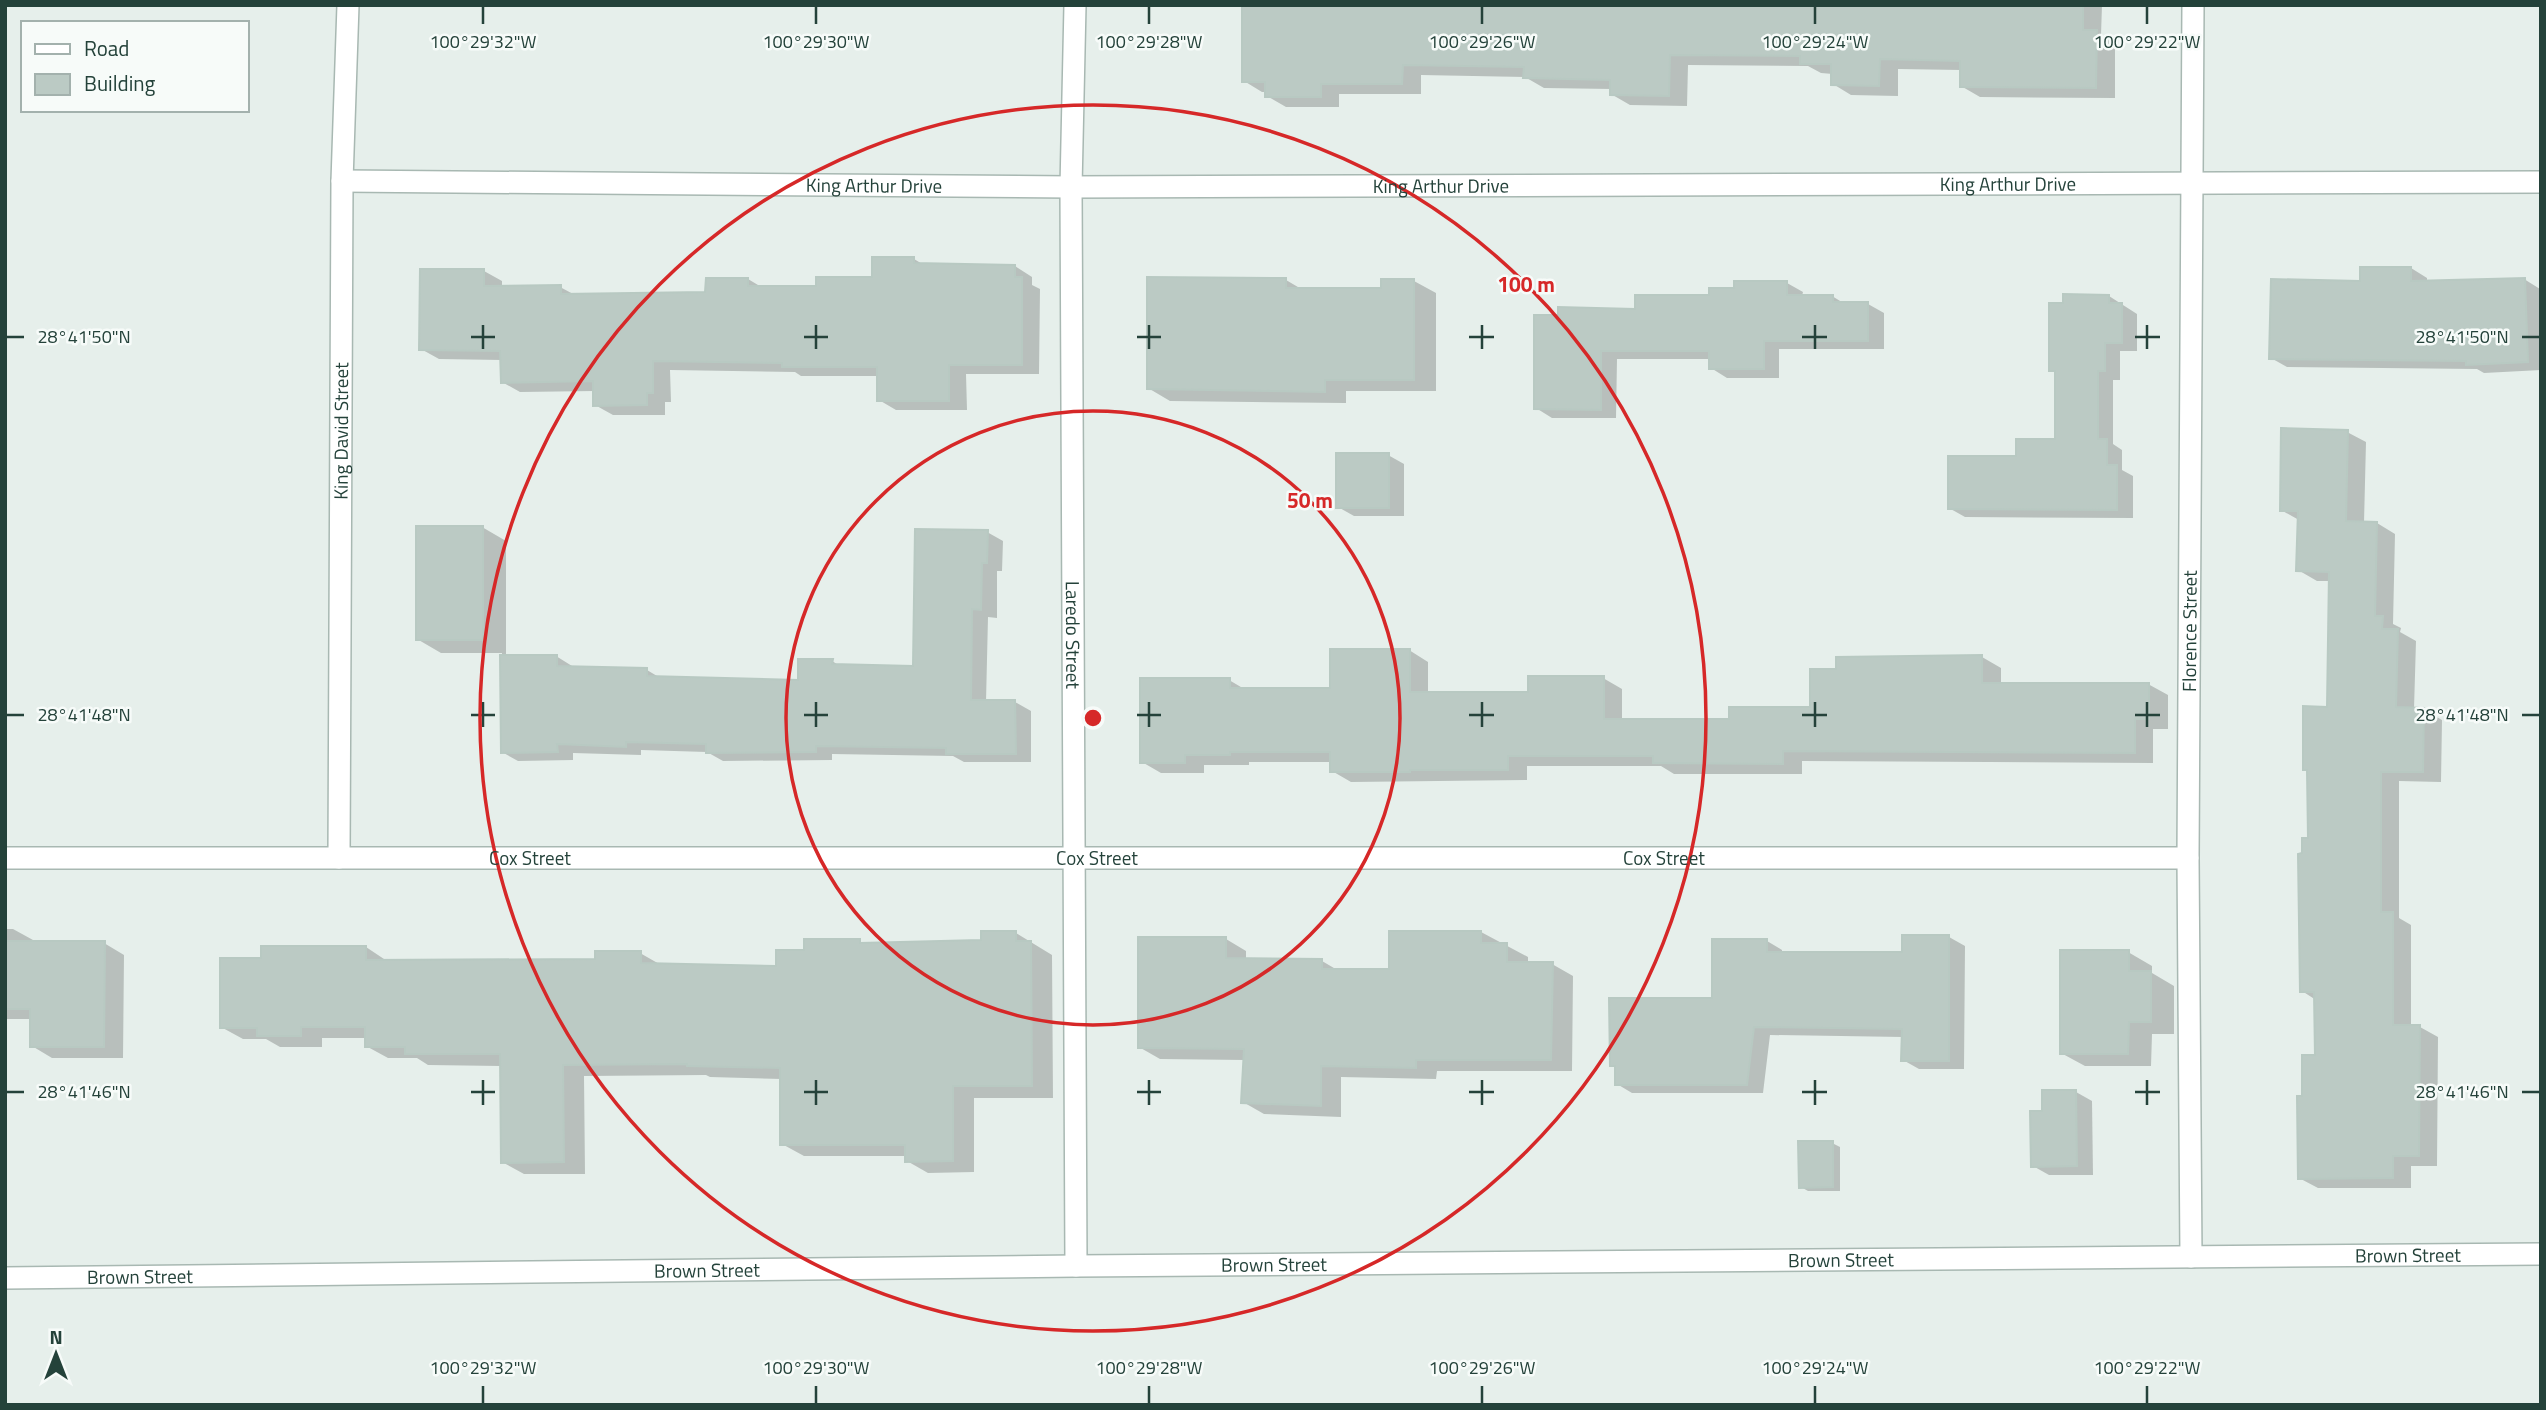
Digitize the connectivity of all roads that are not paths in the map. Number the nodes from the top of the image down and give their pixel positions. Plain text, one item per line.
1 (348, 5) edge
2 (1075, 5) edge
3 (2193, 5) edge
4 (342, 181) junction
5 (2541, 182) edge
6 (2194, 183) junction
7 (1071, 187) junction
8 (1073, 857) junction
9 (5, 858) edge
10 (339, 858) junction
11 (2188, 858) junction
12 (2541, 1254) edge
13 (2192, 1258) junction
14 (1076, 1266) junction
15 (5, 1278) edge

1 - 4 street, King David Street
2 - 7 street, Laredo Street
3 - 6 street, Florence Street
4 - 7 street, King Arthur Drive
4 - 10 street, King David Street
5 - 6 street, King Arthur Drive
6 - 7 street, King Arthur Drive
6 - 11 street, Florence Street
7 - 8 street, Laredo Street
8 - 10 street, Cox Street
8 - 11 street, Cox Street
8 - 14 street, Laredo Street
9 - 10 street, Cox Street
11 - 13 street, Florence Street
12 - 13 street, Brown Street
13 - 14 street, Brown Street
14 - 15 street, Brown Street

